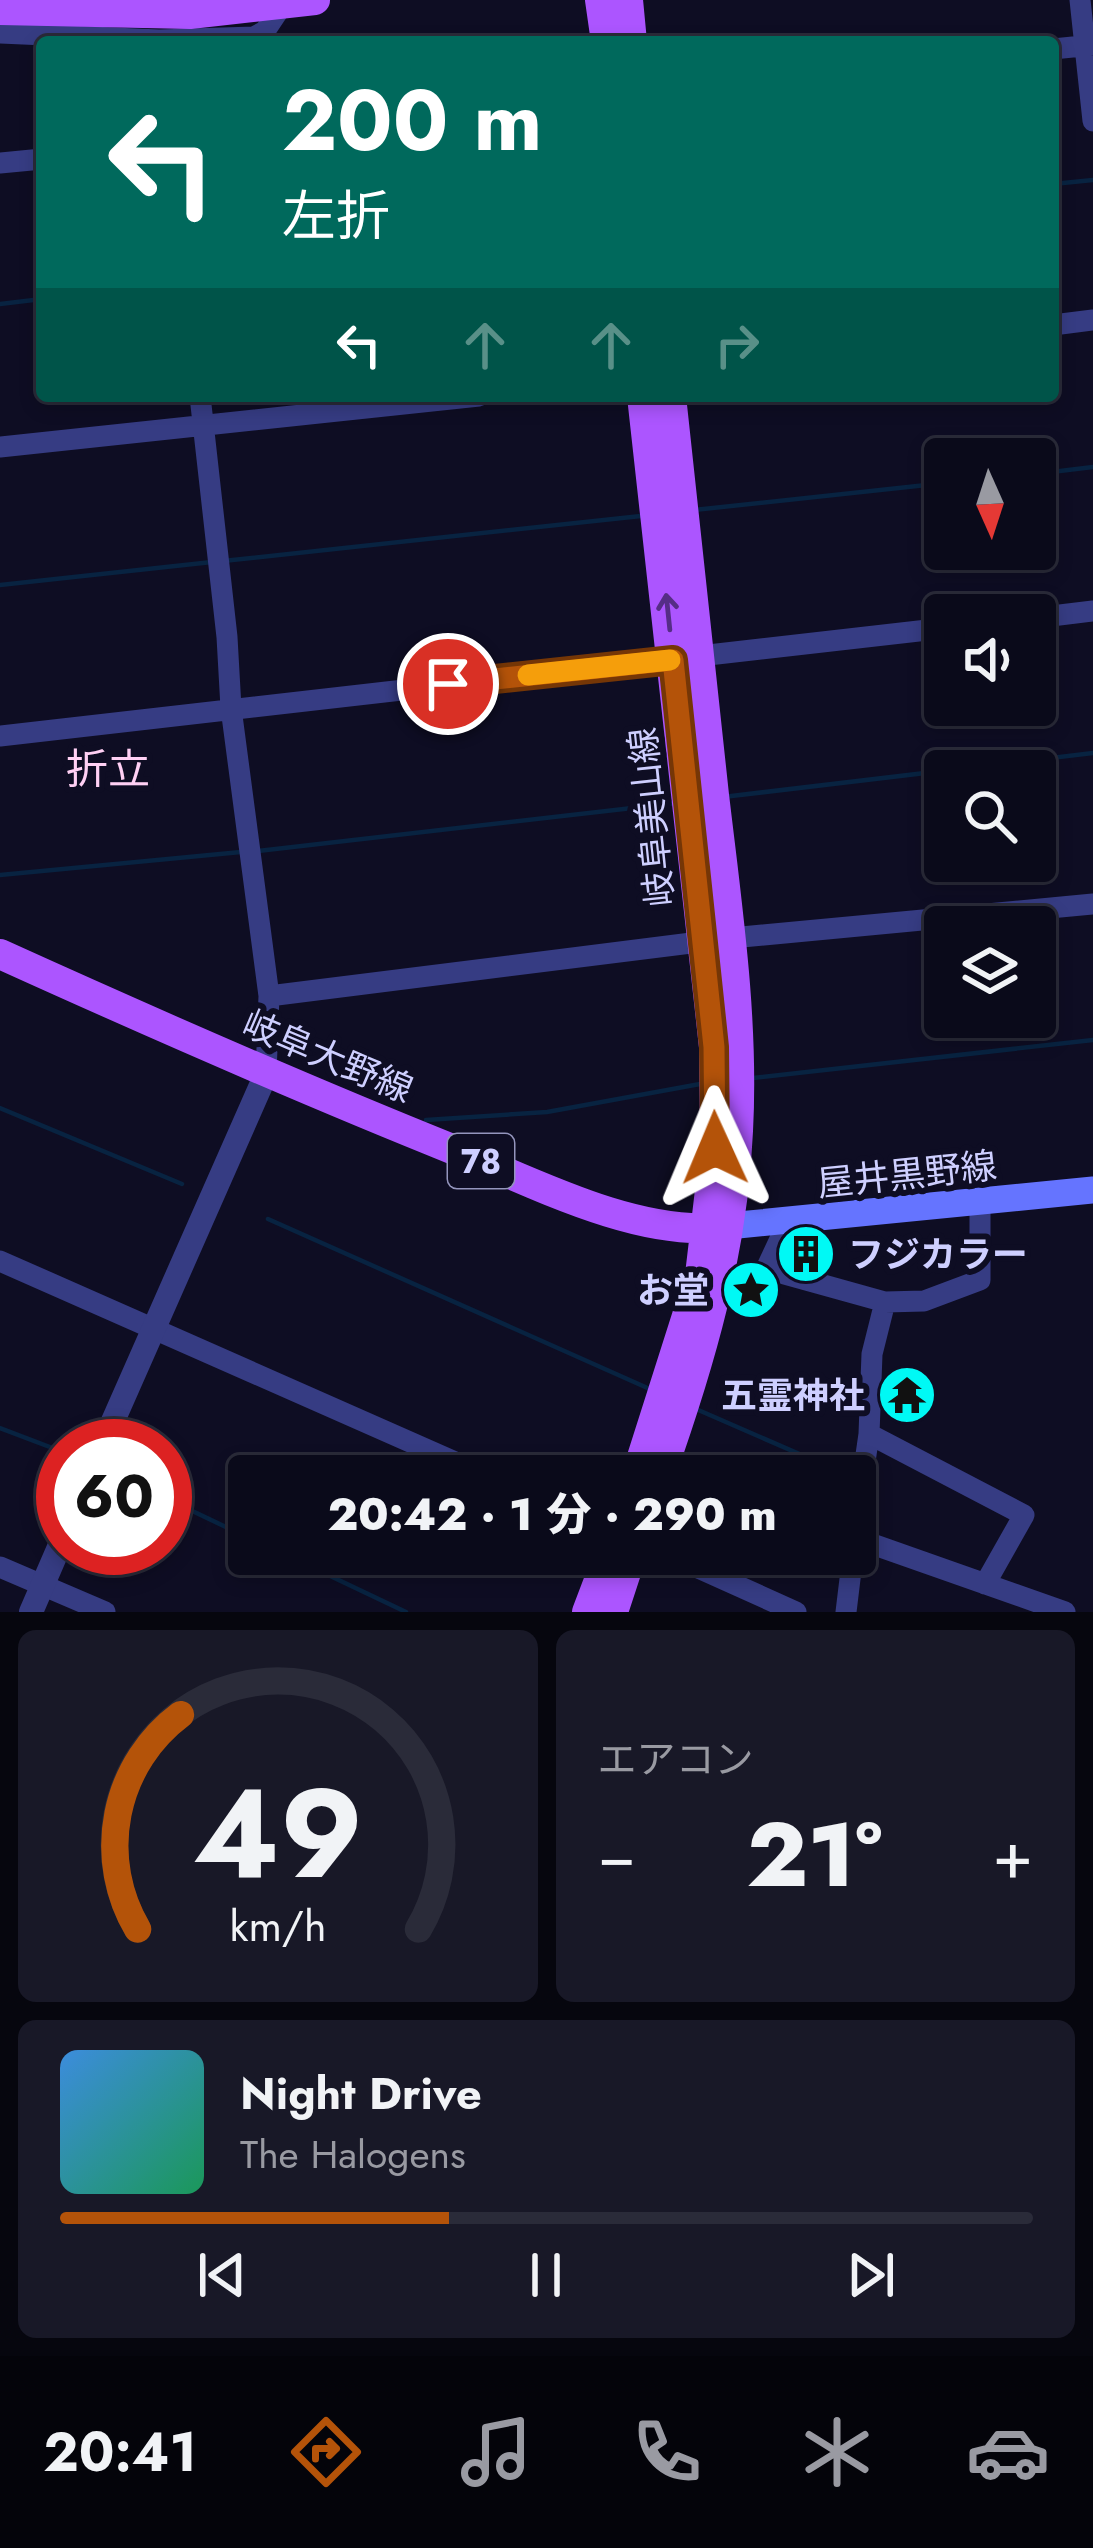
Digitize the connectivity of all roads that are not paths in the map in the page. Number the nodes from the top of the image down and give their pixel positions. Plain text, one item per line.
1 (315, 0) edge
2 (601, 0) edge
3 (628, 0) edge
4 (1080, 0) edge
5 (0, 10) edge
6 (157, 24) edge
7 (0, 33) edge
8 (605, 36) edge
9 (631, 36) edge
10 (1089, 45) edge
11 (1059, 48) edge
12 (1093, 121) edge
13 (36, 160) edge
14 (0, 164) edge
15 (1093, 320) edge
16 (1059, 325) edge
17 (201, 402) edge
18 (426, 402) edge
19 (643, 402) edge
20 (671, 402) edge
21 (203, 427) junction
22 (0, 447) edge
23 (1093, 611) edge
24 (1056, 615) edge
25 (924, 630) edge
26 (686, 658) junction
27 (231, 708) junction
28 (0, 736) edge
29 (1093, 904) edge
30 (717, 939) junction
31 (0, 954) edge
32 (269, 995) junction
33 (266, 1074) junction
34 (1093, 1190) edge
35 (980, 1204) junction
36 (788, 1222) junction
37 (715, 1228) junction
38 (0, 1261) edge
39 (886, 1302) junction
40 (152, 1330) junction
41 (114, 1419) edge
42 (868, 1434) junction
43 (439, 1455) edge
44 (643, 1455) edge
45 (667, 1455) edge
46 (865, 1455) edge
47 (876, 1542) edge
48 (0, 1567) edge
49 (48, 1575) edge
50 (601, 1575) edge
51 (625, 1575) edge
52 (714, 1575) edge
53 (850, 1575) edge
54 (985, 1584) junction
55 (43, 1586) junction
56 (31, 1612) edge
57 (105, 1612) edge
58 (587, 1612) edge
59 (614, 1612) edge
60 (796, 1612) edge
61 (846, 1612) edge
62 (1065, 1612) edge

1 - 6 main road
2 - 8 main road
3 - 9 main road
4 - 10 street
5 - 6 main road
6 - 7 street
10 - 11 street
10 - 12 street
13 - 14 street
15 - 16 street
17 - 21 street
18 - 21 street
26 -> 19 main road, 岐阜美山線
20 - 26 main road, 岐阜美山線
21 - 22 street
21 - 27 street
23 - 24 street
25 - 26 street
26 - 27 street
26 - 30 main road, 岐阜美山線
27 - 28 street
27 - 32 street
29 - 30 street
30 - 32 street
30 - 37 main road, 岐阜美山線
31 - 33 main road, 岐阜大野線 / 78
32 - 33 street
33 - 37 main road, 岐阜大野線 / 78
33 - 40 street
34 - 35 main road, 屋井黒野線
35 - 36 main road, 屋井黒野線
35 - 39 street
36 - 37 main road, 屋井黒野線
36 - 39 street
37 - 44 main road
37 - 45 main road
38 - 40 street
39 - 42 street
40 - 41 street
40 - 43 street
42 - 46 street
42 - 54 street
47 - 54 street
48 - 55 street
49 - 55 street
50 - 58 main road
51 - 59 main road
52 - 60 street
53 - 61 street
54 - 62 street
55 - 56 street
55 - 57 street

